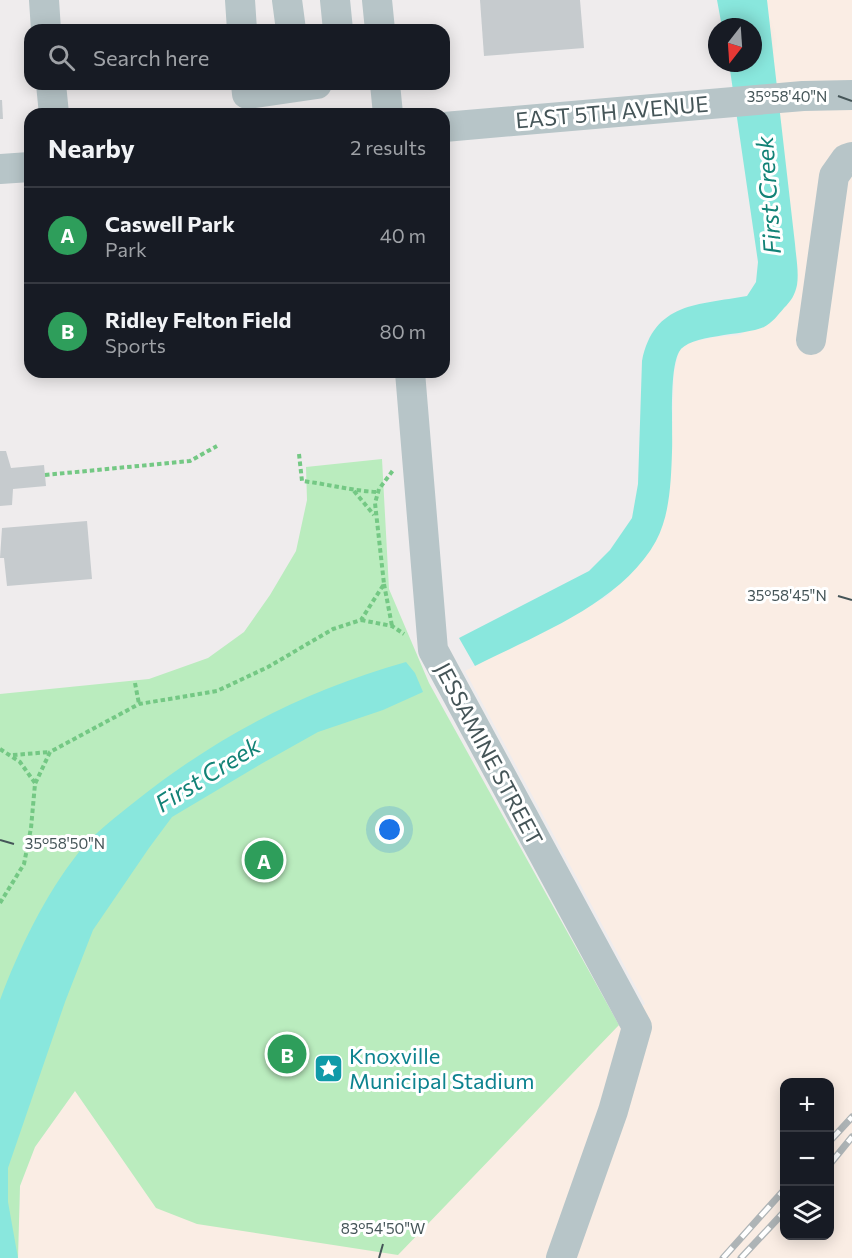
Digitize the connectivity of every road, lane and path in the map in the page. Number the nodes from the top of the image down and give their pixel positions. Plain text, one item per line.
1 (44, 0) edge
2 (240, 0) edge
3 (287, 0) edge
4 (335, 0) edge
5 (377, 0) edge
6 (46, 24) edge
7 (242, 24) edge
8 (290, 24) edge
9 (337, 24) edge
10 (379, 24) edge
11 (52, 90) edge
12 (247, 90) edge
13 (272, 90) edge
14 (386, 90) edge
15 (852, 95) edge
16 (53, 108) edge
17 (387, 108) edge
18 (450, 126) edge
19 (852, 157) edge
20 (24, 168) edge
21 (0, 170) edge
22 (811, 340) dead end
23 (410, 378) edge
24 (217, 446) dead end
25 (299, 454) dead end
26 (417, 460) junction
27 (45, 475) dead end
28 (354, 491) junction
29 (378, 492) junction
30 (374, 515) junction
31 (384, 584) junction
32 (361, 620) junction
33 (392, 626) junction
34 (404, 634) dead end
35 (135, 683) dead end
36 (139, 704) junction
37 (0, 748) edge
38 (50, 752) junction
39 (13, 755) junction
40 (35, 783) junction
41 (0, 903) edge
42 (561, 1258) edge

1 - 6 street
2 - 7 street
3 - 8 street
4 - 9 street
5 - 10 street
11 - 16 street
12 - 13 street
14 - 17 street
15 - 18 street, EAST 5TH AVENUE
19 - 22 street
20 - 21 street
23 - 26 street, JESSAMINE STREET
24 - 27 path
25 - 28 path
26 - 29 path
26 - 42 street, JESSAMINE STREET
28 - 29 path
28 - 30 path
29 - 30 path
30 - 31 path
31 - 32 path
31 - 33 path
32 - 33 path
32 - 36 path
33 - 34 path
35 - 36 path
36 - 38 path
37 - 39 path
38 - 39 path
38 - 40 path
39 - 40 path
40 - 41 path

